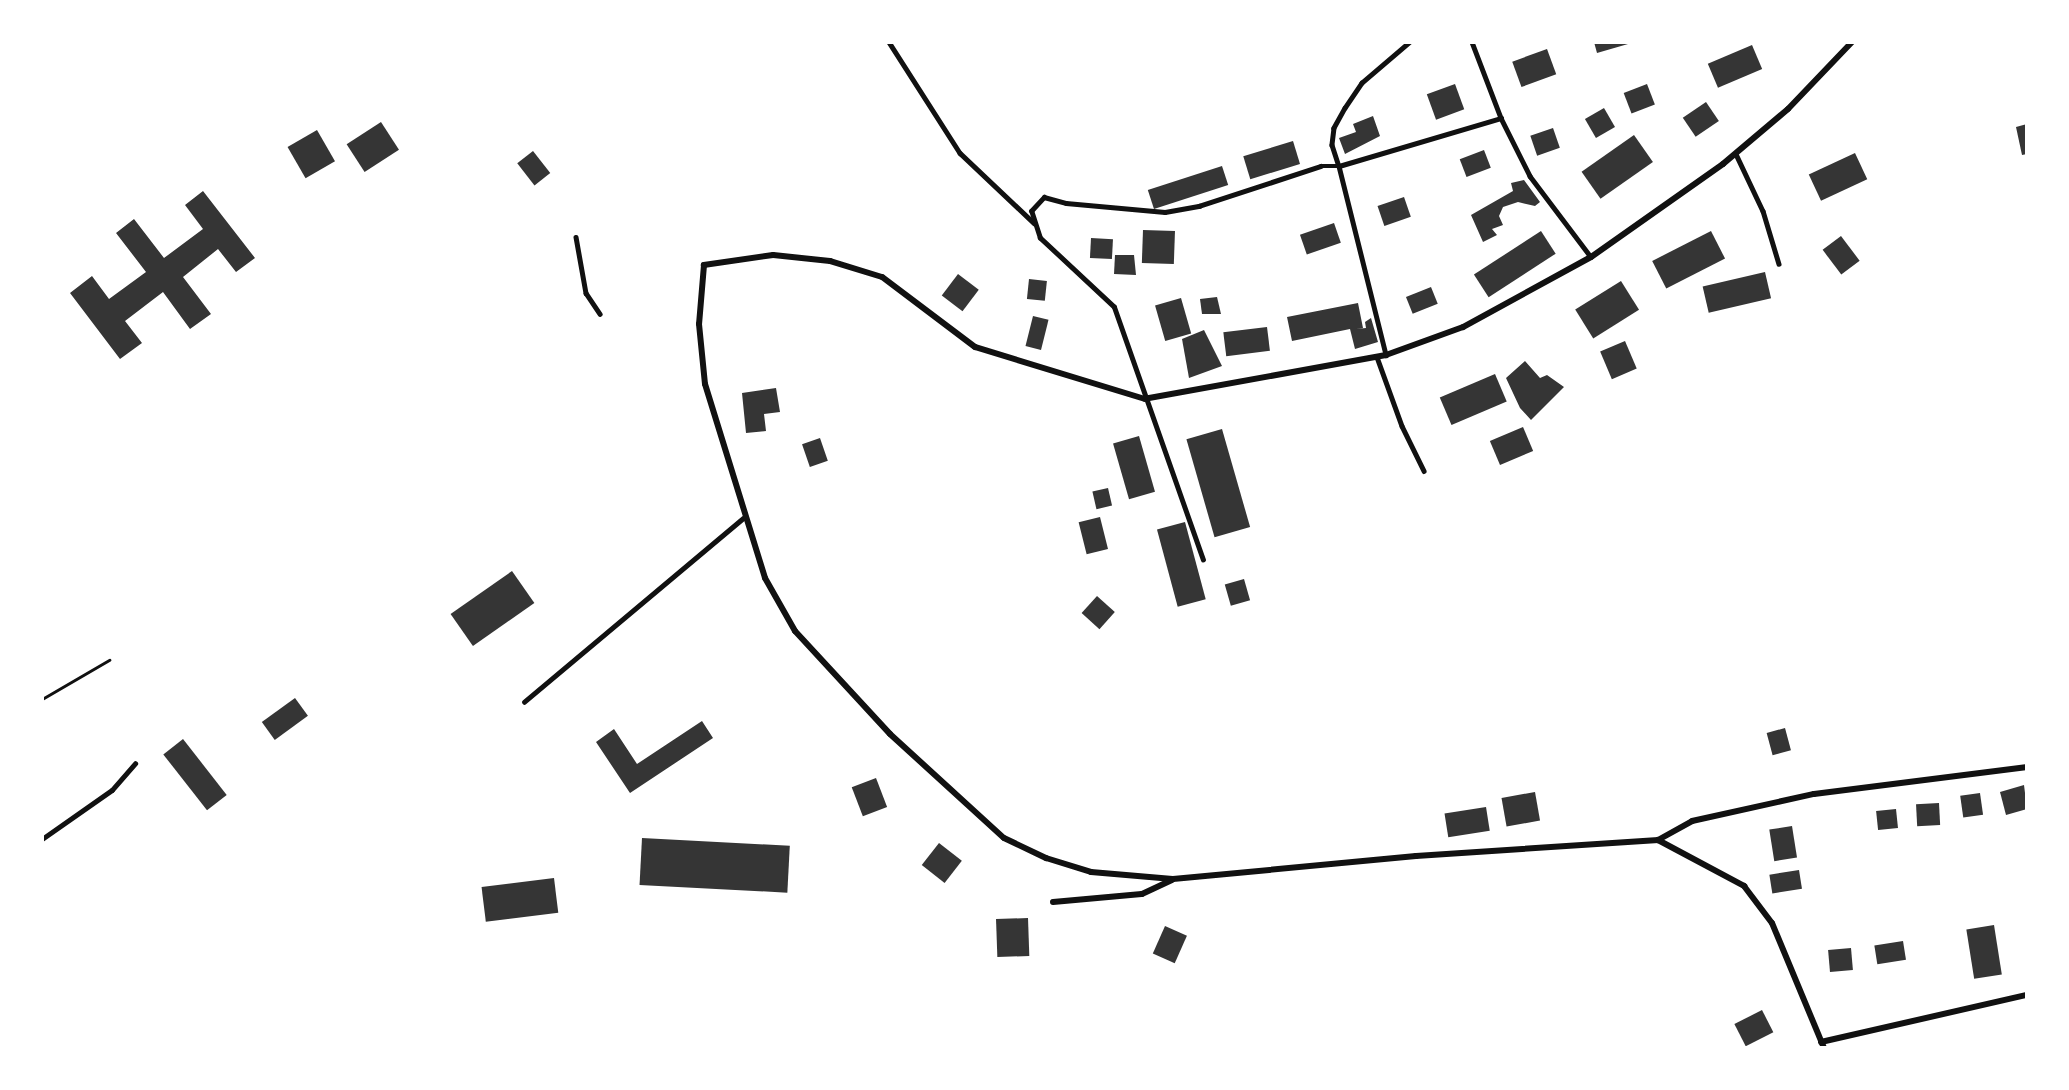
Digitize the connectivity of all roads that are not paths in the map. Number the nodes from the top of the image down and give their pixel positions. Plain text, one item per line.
1 (889, 42) edge
2 (1410, 42) edge
3 (1472, 42) edge
4 (1852, 42) edge
5 (1501, 118) junction
6 (1736, 154) junction
7 (1338, 166) junction
8 (1036, 225) junction
9 (576, 237) dead end
10 (1591, 257) junction
11 (1779, 264) dead end
12 (600, 314) dead end
13 (1386, 355) junction
14 (1377, 357) junction
15 (1145, 399) junction
16 (1424, 471) dead end
17 (743, 518) junction
18 (1203, 560) dead end
19 (524, 702) dead end
20 (135, 764) dead end
21 (2027, 767) edge
22 (42, 839) edge
23 (1658, 840) junction
24 (1173, 879) junction
25 (1053, 902) dead end
26 (2027, 995) edge
27 (1822, 1045) edge

1 - 8 lane
2 - 7 lane
3 - 5 lane
4 - 6 street
5 - 7 lane
5 - 10 lane
6 - 10 street
6 - 11 lane
7 - 8 lane
7 - 13 lane
8 - 15 lane
9 - 12 lane
10 - 13 street
13 - 14 street
14 - 15 street
14 - 16 lane
15 - 17 street
15 - 18 lane
17 - 19 lane
17 - 24 street
20 - 22 lane
21 - 23 street
23 - 24 street
23 - 27 street
24 - 25 street
26 - 27 street

